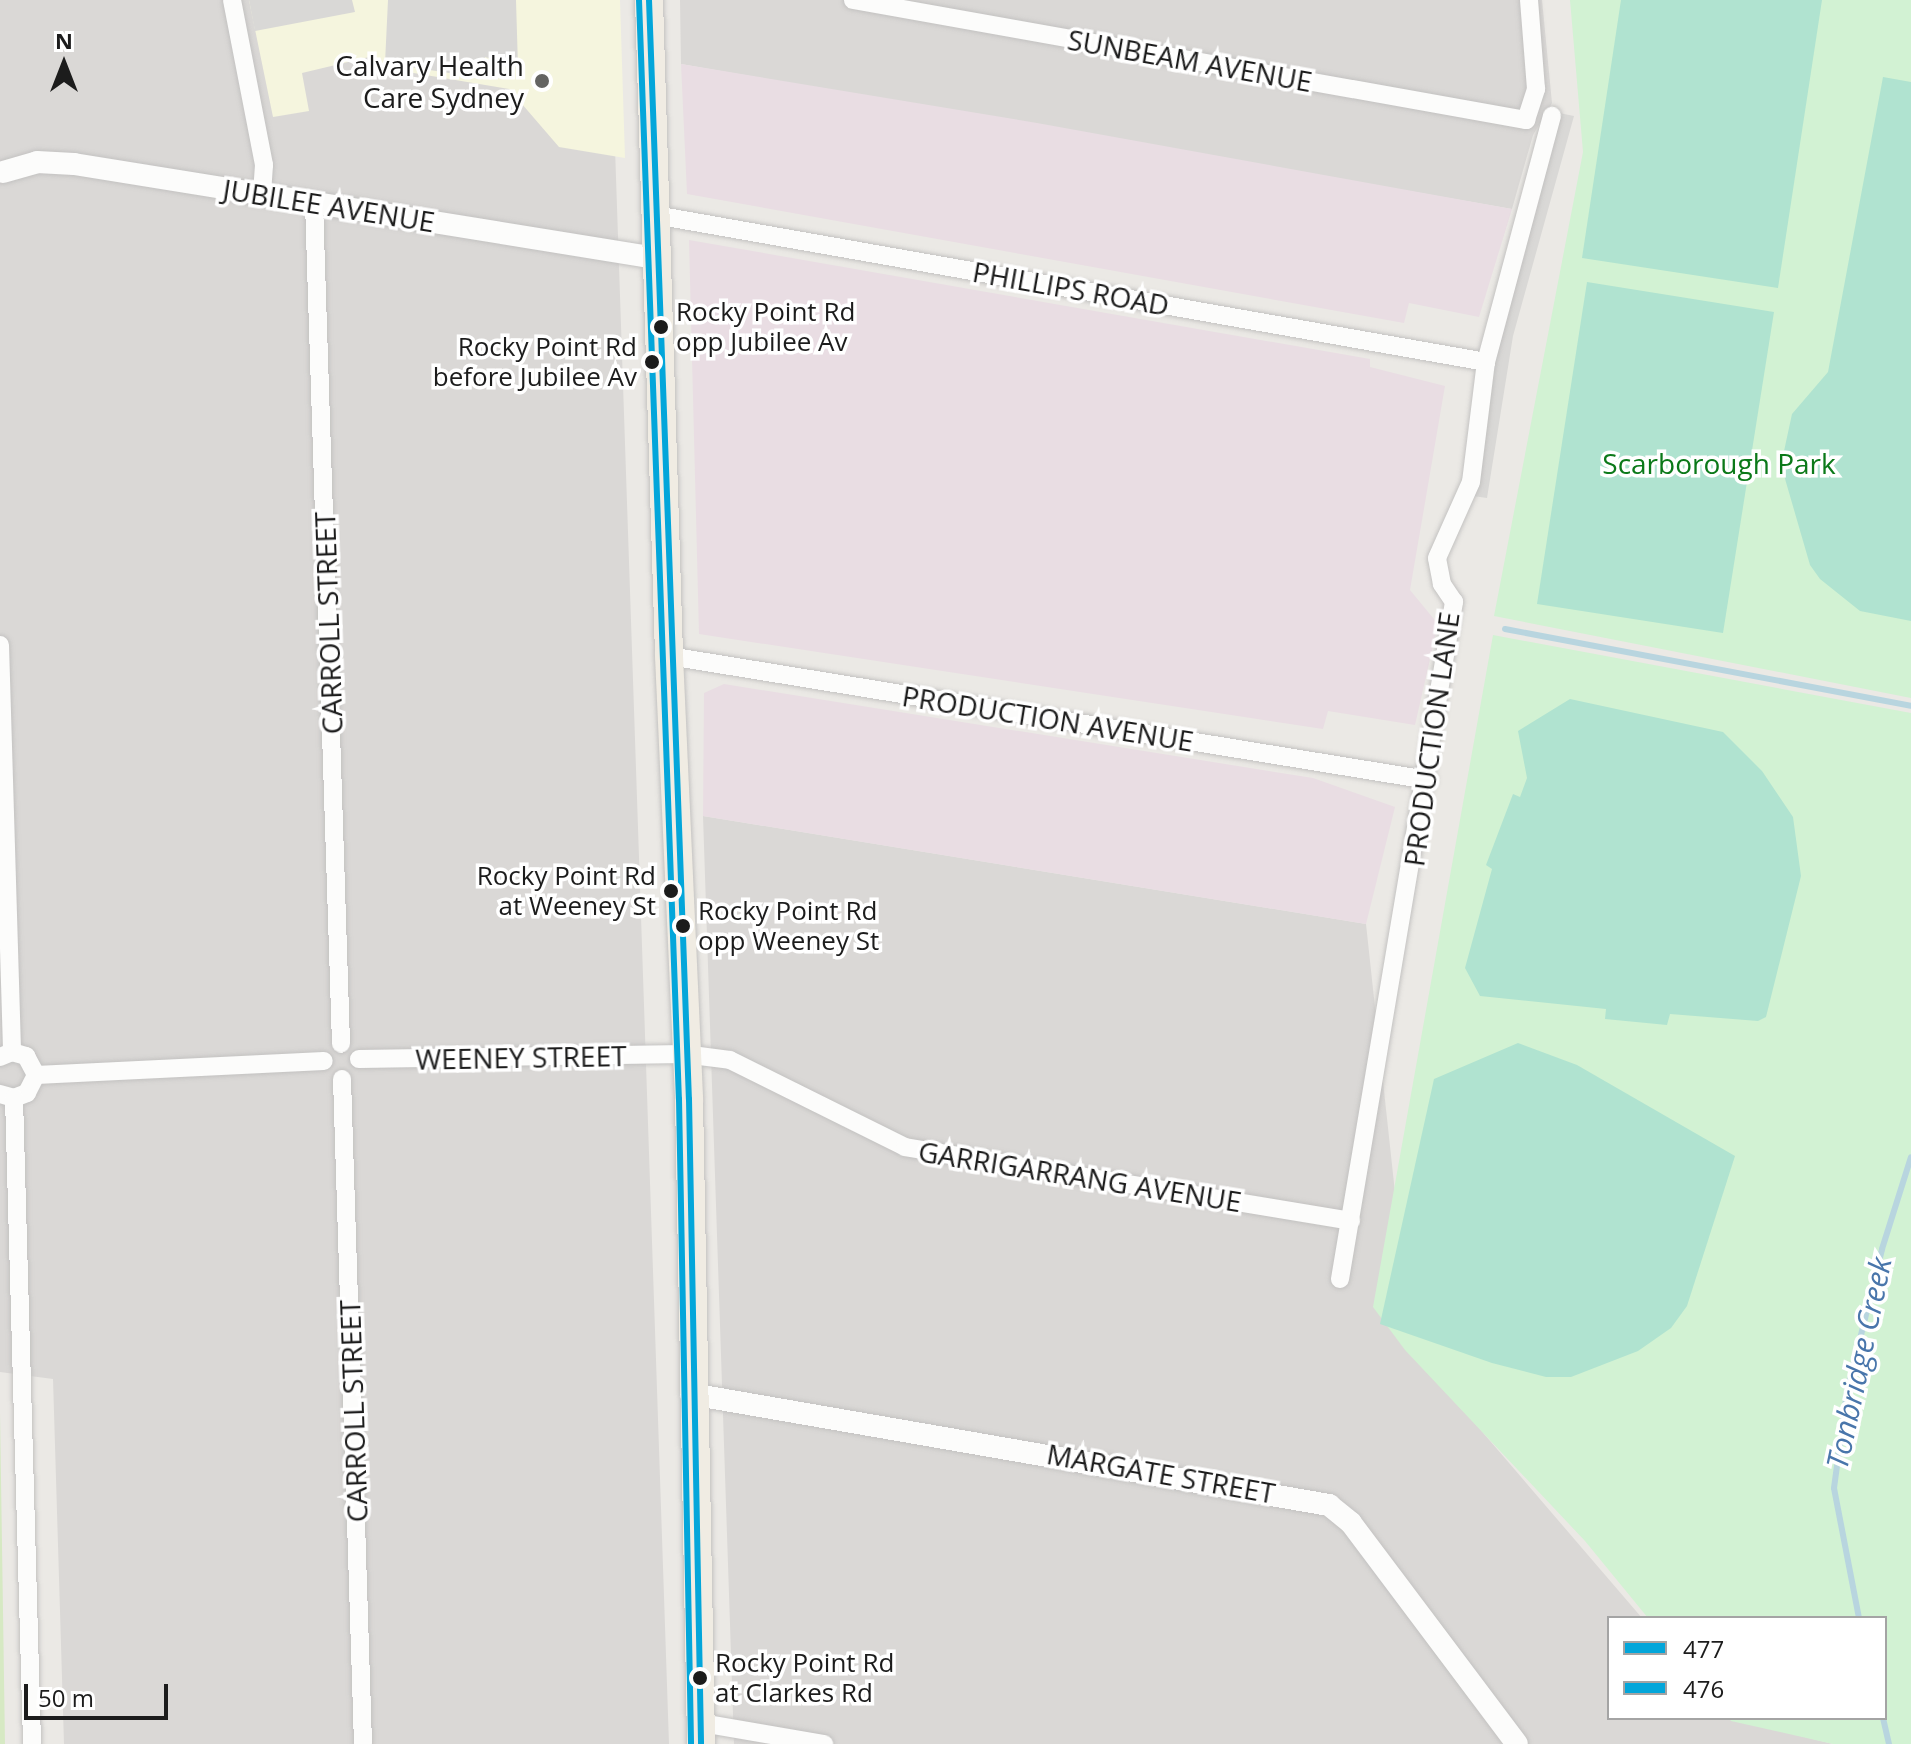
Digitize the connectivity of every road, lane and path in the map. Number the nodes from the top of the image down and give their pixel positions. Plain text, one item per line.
1 (232, 0) edge
2 (649, 0) edge
3 (853, 0) edge
4 (1529, 0) edge
5 (960, 10) edge
6 (1552, 116) dead end
7 (1, 169) edge
8 (262, 194) junction
9 (314, 203) junction
10 (655, 215) junction
11 (656, 258) junction
12 (1486, 362) junction
13 (0, 645) edge
14 (669, 656) junction
15 (1428, 780) junction
16 (341, 1044) junction
17 (6, 1054) edge
18 (684, 1054) junction
19 (359, 1059) junction
20 (324, 1061) junction
21 (36, 1075) junction
22 (342, 1079) junction
23 (7, 1096) edge
24 (1351, 1221) junction
25 (1340, 1279) dead end
26 (691, 1394) junction
27 (701, 1734) edge
28 (32, 1744) edge
29 (363, 1744) edge
30 (824, 1744) edge
31 (1517, 1744) edge

1 - 8 street
2 - 10 main road
3 - 5 street, SUNBEAM AVENUE
4 - 5 street, SUNBEAM AVENUE
6 - 12 street, PRODUCTION LANE
7 - 8 street, JUBILEE AVENUE
8 - 9 street, JUBILEE AVENUE
9 - 11 street, JUBILEE AVENUE
9 - 16 street, CARROLL STREET
10 - 11 main road
10 - 12 street, PHILLIPS ROAD
11 - 14 main road
12 - 15 street, PRODUCTION LANE
13 - 17 street
14 - 15 street, PRODUCTION AVENUE
14 - 18 main road
15 - 24 street, PRODUCTION LANE
16 - 19 street
16 - 20 street
17 - 21 street
18 - 19 street, WEENEY STREET
18 - 24 street, GARRIGARRANG AVENUE
18 - 26 main road
19 - 22 street
20 - 21 street
20 - 22 street
21 - 23 street
22 - 29 street, CARROLL STREET
23 - 28 street
24 - 25 street, PRODUCTION LANE
26 - 27 main road
26 - 31 street, MARGATE STREET
27 - 30 street

